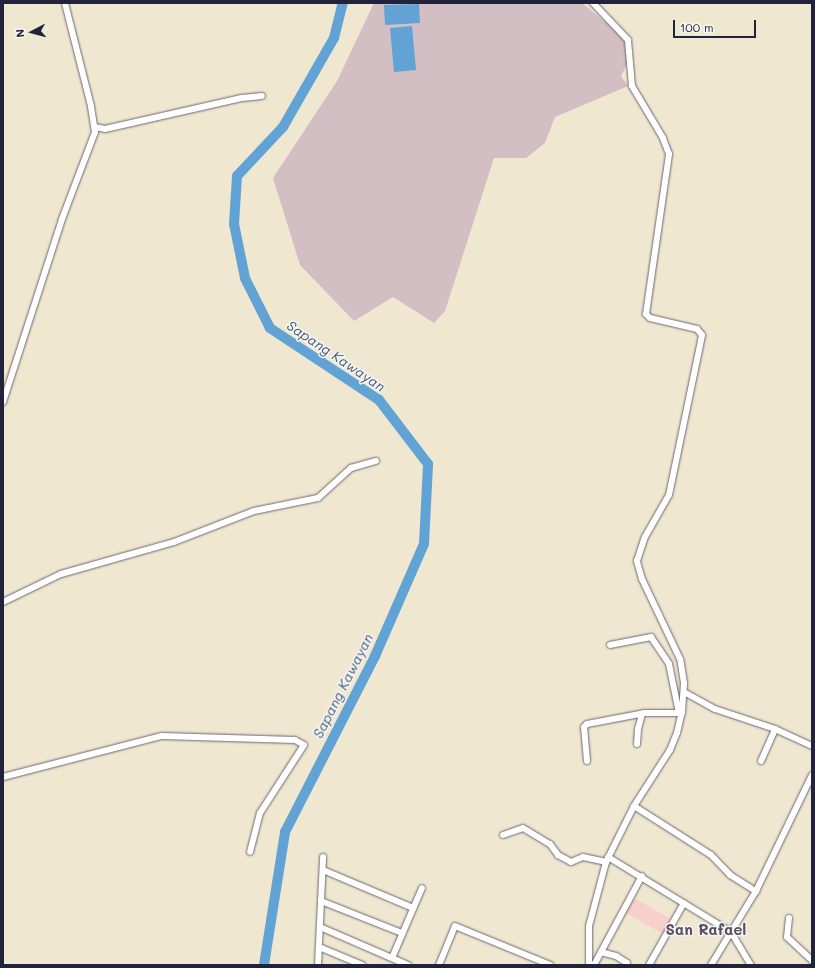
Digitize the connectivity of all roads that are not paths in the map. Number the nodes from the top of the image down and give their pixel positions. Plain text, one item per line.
1 (65, 3) edge
2 (593, 3) edge
3 (262, 96) dead end
4 (95, 127) junction
5 (3, 402) edge
6 (376, 461) dead end
7 (3, 602) edge
8 (610, 645) dead end
9 (684, 692) junction
10 (680, 713) junction
11 (642, 714) junction
12 (775, 729) junction
13 (638, 744) dead end
14 (812, 746) edge
15 (588, 761) dead end
16 (761, 761) dead end
17 (812, 775) edge
18 (3, 777) edge
19 (634, 806) junction
20 (503, 835) dead end
21 (250, 852) dead end
22 (323, 857) dead end
23 (607, 860) junction
24 (323, 870) junction
25 (642, 876) junction
26 (422, 888) dead end
27 (756, 891) junction
28 (321, 901) junction
29 (684, 903) junction
30 (413, 908) junction
31 (789, 918) dead end
32 (320, 927) junction
33 (730, 932) junction
34 (402, 933) junction
35 (319, 947) junction
36 (602, 952) junction
37 (392, 958) junction
38 (812, 960) edge
39 (627, 963) dead end
40 (318, 965) edge
41 (362, 965) edge
42 (408, 965) edge
43 (439, 965) edge
44 (550, 965) edge
45 (588, 965) edge
46 (594, 965) edge
47 (648, 965) edge
48 (711, 965) edge
49 (751, 965) edge
50 (810, 965) edge

1 - 4 street
2 - 9 street
3 - 4 street
4 - 5 street
6 - 7 street
8 - 10 street
9 - 10 street
9 - 12 street
10 - 11 street
10 - 19 street
11 - 13 street
11 - 15 street
12 - 14 street
12 - 16 street
17 - 27 street
18 - 21 street
19 - 23 street
19 - 27 street
20 - 23 street
22 - 24 street
23 - 25 street
23 - 45 street
24 - 28 street
24 - 30 street
25 - 29 street
25 - 36 street
26 - 30 street
27 - 33 street
28 - 32 street
28 - 34 street
29 - 33 street
29 - 47 street
30 - 34 street
31 - 38 street
32 - 35 street
32 - 37 street
33 - 48 street
33 - 49 street
34 - 37 street
35 - 40 street
35 - 41 street
36 - 39 street
36 - 46 street
37 - 42 street
38 - 50 street
43 - 44 street

